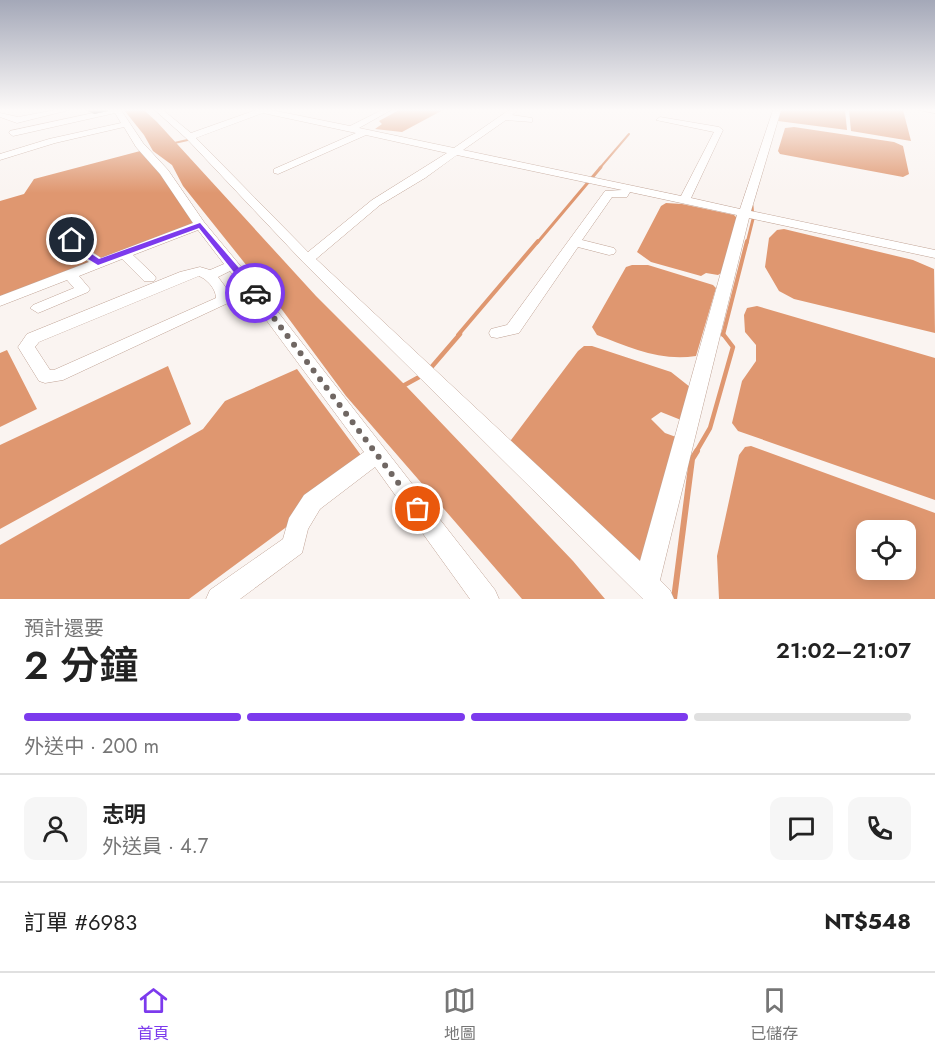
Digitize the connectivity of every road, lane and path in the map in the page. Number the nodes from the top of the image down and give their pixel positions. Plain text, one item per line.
1 (65, 138) edge
2 (135, 138) edge
3 (191, 138) edge
4 (353, 138) edge
5 (392, 138) edge
6 (474, 138) edge
7 (715, 138) edge
8 (768, 138) edge
9 (454, 152) junction
10 (0, 157) edge
11 (278, 171) dead end
12 (630, 189) junction
13 (684, 201) junction
14 (744, 213) junction
15 (200, 225) junction
16 (64, 229) dead end
17 (575, 242) junction
18 (609, 251) dead end
19 (123, 253) junction
20 (935, 254) edge
21 (308, 259) junction
22 (98, 262) junction
23 (233, 266) junction
24 (69, 274) junction
25 (210, 275) junction
26 (149, 278) dead end
27 (0, 301) edge
28 (38, 308) dead end
29 (497, 333) dead end
30 (377, 454) junction
31 (653, 591) edge
32 (219, 599) edge
33 (486, 599) edge

1 - 10 street
2 - 15 street
3 - 21 street
4 - 11 street
5 - 9 street
6 - 9 street
7 - 13 street
8 - 14 street
9 - 12 street
9 - 21 street
12 - 13 street
12 - 17 street
13 - 14 street
14 - 20 street
14 - 31 street
15 - 19 street
15 - 23 street
16 - 22 street
17 - 18 street
17 - 29 street
19 - 22 street
19 - 26 street
21 - 31 street
22 - 24 street
23 - 25 street
23 - 30 street
24 - 27 street
24 - 28 street
25 - 25 street
30 - 32 street
30 - 33 street

